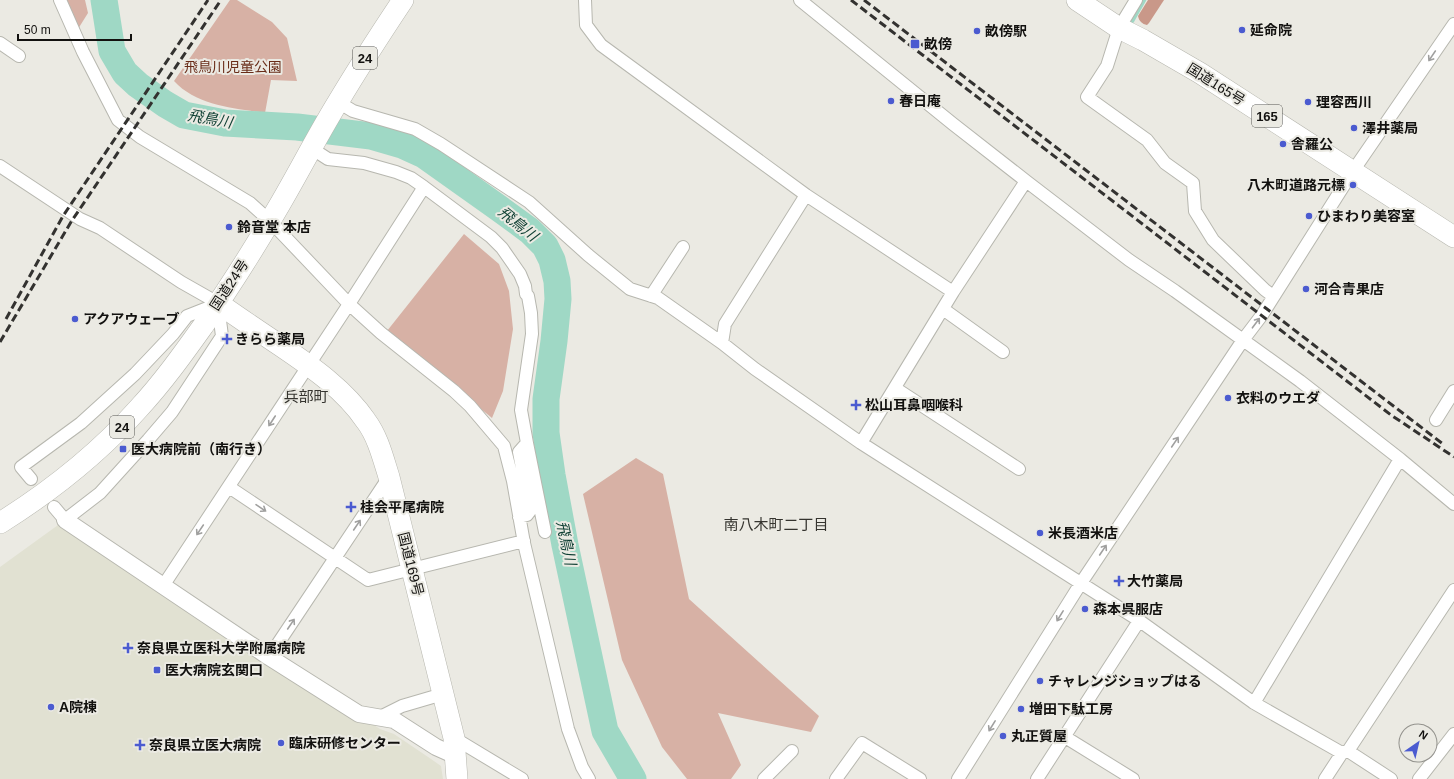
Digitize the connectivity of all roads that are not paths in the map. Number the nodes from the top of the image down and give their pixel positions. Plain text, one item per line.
1 (60, 0) edge
2 (404, 0) edge
3 (585, 0) edge
4 (800, 0) edge
5 (1077, 0) edge
6 (1136, 0) edge
7 (1454, 24) edge
8 (1119, 28) junction
9 (0, 43) edge
10 (19, 56) dead end
11 (333, 110) junction
12 (313, 146) junction
13 (0, 166) edge
14 (1353, 171) junction
15 (1026, 181) junction
16 (424, 187) junction
17 (806, 195) junction
18 (270, 221) junction
19 (1454, 237) edge
20 (683, 247) dead end
21 (953, 292) junction
22 (651, 296) junction
23 (1274, 296) junction
24 (218, 304) junction
25 (349, 304) junction
26 (943, 309) junction
27 (1243, 340) junction
28 (722, 343) junction
29 (1002, 352) dead end
30 (308, 365) junction
31 (895, 388) junction
32 (1454, 391) edge
33 (1436, 420) dead end
34 (861, 442) junction
35 (527, 443) junction
36 (1400, 460) junction
37 (1018, 469) dead end
38 (389, 477) junction
39 (31, 479) dead end
40 (229, 487) junction
41 (1454, 504) edge
42 (54, 507) dead end
43 (520, 517) junction
44 (65, 520) junction
45 (0, 523) edge
46 (545, 532) dead end
47 (524, 541) junction
48 (335, 557) junction
49 (413, 568) junction
50 (1081, 583) junction
51 (163, 586) junction
52 (1454, 590) edge
53 (1139, 621) junction
54 (269, 657) junction
55 (443, 694) junction
56 (1254, 703) junction
57 (378, 718) junction
58 (1454, 734) edge
59 (1065, 737) junction
60 (455, 747) junction
61 (792, 751) dead end
62 (1345, 752) junction
63 (458, 779) edge
64 (522, 779) edge
65 (589, 779) edge
66 (764, 779) edge
67 (836, 779) edge
68 (920, 779) edge
69 (958, 779) edge
70 (1037, 779) edge
71 (1133, 779) edge
72 (1325, 779) edge
73 (1391, 779) edge
74 (1419, 779) edge

1 - 18 street
2 - 11 highway, 国道24号 / 24
3 - 17 street
4 - 15 street
5 - 8 highway, 国道165号 / 165
6 - 8 street
7 -> 14 street
8 - 14 highway, 国道165号 / 165
8 - 23 street
9 - 10 street
11 - 12 highway, 国道24号 / 24
11 - 22 street
12 - 16 street
12 - 18 highway, 国道24号 / 24
13 - 24 street
14 - 19 highway, 国道165号 / 165
14 - 23 street
15 - 21 street
15 - 27 street
16 - 25 street
16 - 35 street
17 - 21 street
17 - 28 street
18 - 24 highway, 国道24号 / 24
18 - 25 street
20 - 22 street
21 - 26 street
22 - 28 street
27 -> 23 street
24 - 30 highway, 国道169号
24 - 39 street
24 - 44 street
24 - 45 highway, 国道24号 / 24
25 - 30 street
25 - 43 street
26 - 29 street
26 - 31 street
27 - 36 street
50 -> 27 street
28 - 34 street
30 - 38 highway, 国道169号
30 -> 40 street
31 - 34 street
31 - 37 street
32 - 33 street
34 - 50 street
35 - 43 street
35 - 46 street
36 - 41 street
36 - 56 street
48 -> 38 street
38 - 49 highway, 国道169号
40 -> 48 street
40 -> 51 street
42 - 44 street
43 - 47 street
44 - 51 street
47 - 49 street
47 - 65 street
48 - 49 street
54 -> 48 street
49 - 55 highway, 国道169号
50 - 53 street
50 -> 69 street
51 - 54 street
52 - 62 street
53 - 56 street
53 - 59 street
54 - 57 street
55 - 57 street
55 - 60 highway, 国道169号
56 - 62 street
57 - 60 street
58 - 74 street
59 - 70 street
59 - 71 street
60 - 63 highway, 国道169号
60 - 64 street
61 - 66 street
62 - 72 street
62 - 73 street
67 - 68 street

